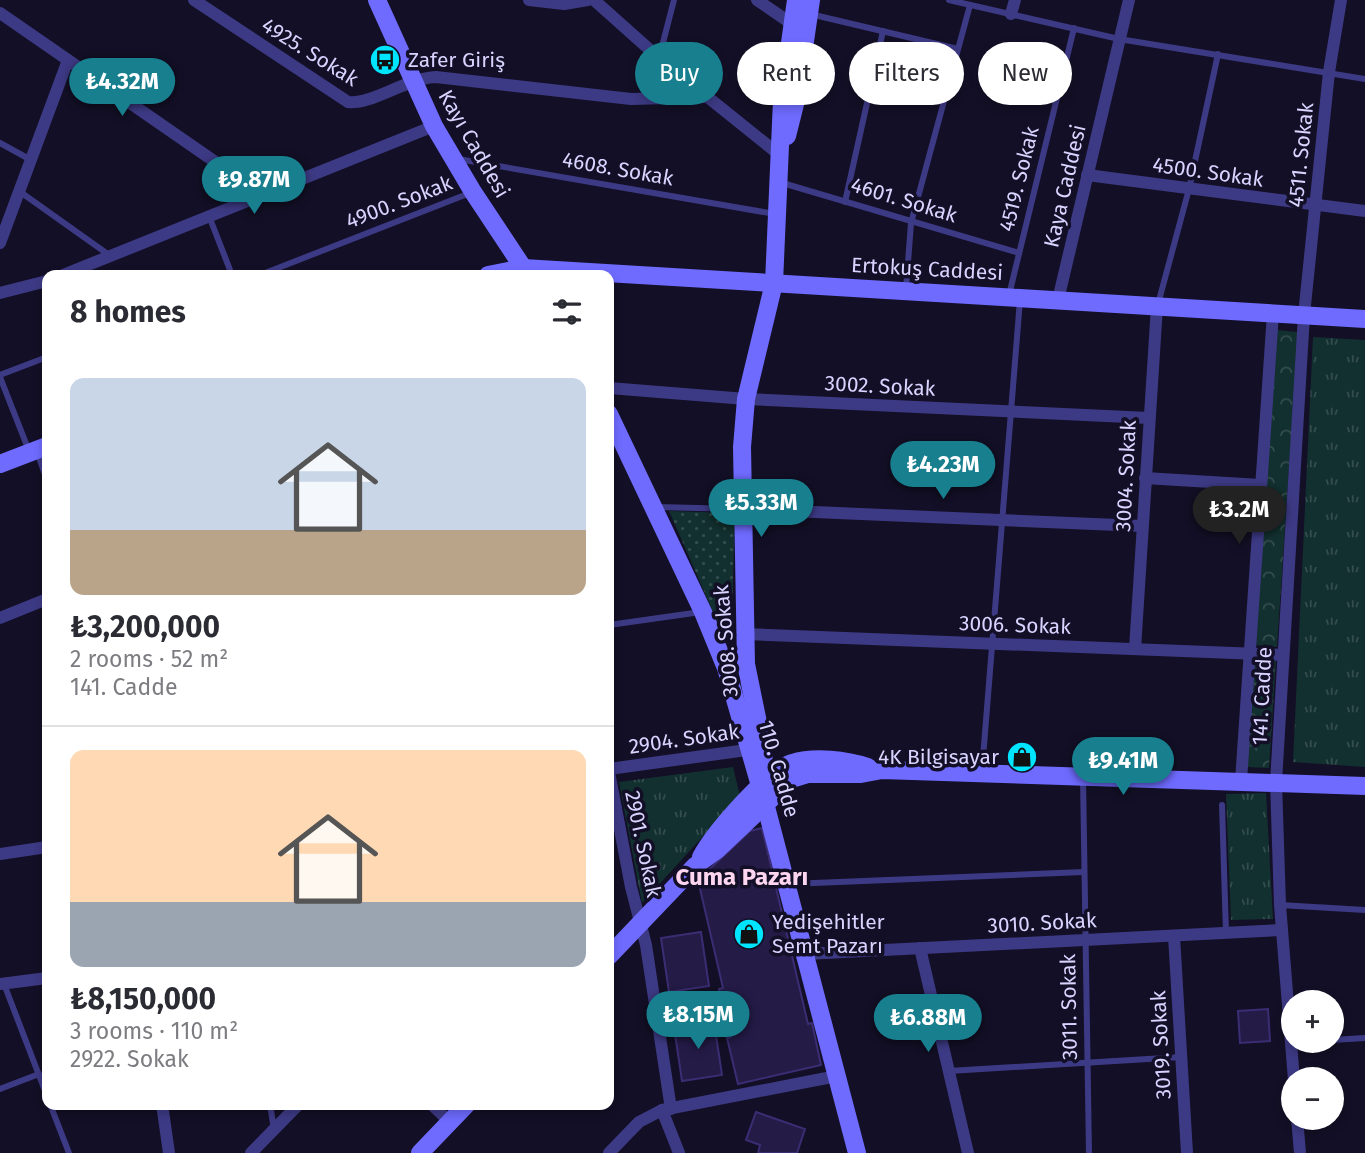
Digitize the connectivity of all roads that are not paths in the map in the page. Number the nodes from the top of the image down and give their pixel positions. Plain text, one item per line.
1 (194, 0) edge
2 (377, 0) edge
3 (529, 0) edge
4 (588, 0) edge
5 (594, 0) edge
6 (674, 0) edge
7 (757, 0) edge
8 (796, 0) edge
9 (949, 0) edge
10 (1015, 0) edge
11 (1129, 0) edge
12 (1341, 0) edge
13 (970, 5) junction
14 (810, 7) edge
15 (0, 13) edge
16 (1011, 14) junction
17 (792, 24) junction
18 (1074, 28) junction
19 (883, 31) junction
20 (1119, 38) junction
21 (641, 42) edge
22 (663, 42) edge
23 (929, 42) edge
24 (960, 42) edge
25 (1218, 54) junction
26 (68, 60) junction
27 (1329, 72) junction
28 (1365, 79) edge
29 (412, 80) junction
30 (635, 99) edge
31 (716, 105) edge
32 (943, 105) edge
33 (434, 126) junction
34 (0, 143) edge
35 (781, 156) junction
36 (453, 158) junction
37 (31, 160) junction
38 (1087, 175) junction
39 (779, 182) junction
40 (1189, 189) junction
41 (19, 191) junction
42 (473, 192) junction
43 (262, 195) junction
44 (845, 202) junction
45 (1315, 206) junction
46 (1365, 211) edge
47 (778, 214) junction
48 (209, 216) junction
49 (911, 223) junction
50 (0, 243) edge
51 (1019, 253) junction
52 (110, 256) junction
53 (75, 270) edge
54 (230, 270) edge
55 (273, 270) edge
56 (525, 270) edge
57 (614, 275) edge
58 (42, 282) edge
59 (774, 283) junction
60 (906, 291) junction
61 (0, 293) edge
62 (1014, 297) junction
63 (1058, 300) junction
64 (1157, 306) junction
65 (1273, 313) junction
66 (1304, 315) junction
67 (1365, 319) edge
68 (42, 359) edge
69 (0, 376) edge
70 (614, 388) edge
71 (746, 399) junction
72 (1011, 411) junction
73 (1149, 418) junction
74 (614, 425) edge
75 (38, 449) edge
76 (0, 464) edge
77 (1145, 478) junction
78 (1260, 485) junction
79 (653, 507) junction
80 (741, 509) junction
81 (1002, 520) junction
82 (1142, 526) junction
83 (42, 601) edge
84 (703, 612) junction
85 (0, 618) edge
86 (614, 624) edge
87 (744, 634) junction
88 (992, 644) junction
89 (1135, 649) junction
90 (1249, 653) junction
91 (1283, 654) junction
92 (757, 748) junction
93 (806, 761) junction
94 (614, 770) edge
95 (882, 771) junction
96 (982, 773) junction
97 (1083, 776) junction
98 (1241, 781) junction
99 (1276, 782) junction
100 (1365, 786) edge
101 (763, 795) junction
102 (614, 797) edge
103 (1222, 805) dead end
104 (42, 848) edge
105 (0, 854) edge
106 (1084, 872) junction
107 (787, 884) junction
108 (1280, 905) junction
109 (1365, 910) edge
110 (641, 923) junction
111 (1282, 930) junction
112 (1226, 933) junction
113 (1174, 936) junction
114 (1085, 940) junction
115 (920, 948) junction
116 (614, 951) edge
117 (805, 954) junction
118 (42, 979) edge
119 (2, 984) edge
120 (1287, 990) edge
121 (1365, 1038) edge
122 (1344, 1039) edge
123 (1181, 1057) junction
124 (1087, 1062) junction
125 (949, 1071) junction
126 (39, 1074) junction
127 (837, 1076) junction
128 (42, 1082) edge
129 (0, 1089) edge
130 (52, 1110) edge
131 (163, 1110) edge
132 (271, 1110) edge
133 (293, 1110) edge
134 (437, 1110) edge
135 (461, 1110) edge
136 (667, 1110) junction
137 (450, 1122) junction
138 (274, 1130) junction
139 (1298, 1130) edge
140 (69, 1153) edge
141 (169, 1153) edge
142 (251, 1153) edge
143 (420, 1153) edge
144 (609, 1153) edge
145 (680, 1153) edge
146 (857, 1153) edge
147 (968, 1153) edge
148 (1088, 1153) edge
149 (1187, 1153) edge
150 (1300, 1153) edge

1 - 29 street, 4925. Sokak
2 - 29 street, Kayı Caddesi
3 - 4 street
5 - 21 street
6 - 22 lane
7 - 17 street
8 - 17 street
9 - 13 lane
10 - 16 street
11 - 20 street, Kaya Caddesi
12 - 27 street, 4511. Sokak
13 - 16 lane
13 - 24 lane
14 - 19 lane
14 - 35 street
15 - 26 street
16 - 18 lane
17 - 35 street
18 - 20 lane
18 - 51 lane, 4519. Sokak
19 - 23 lane
19 - 44 lane
20 - 25 lane
20 - 38 street, Kaya Caddesi
25 - 27 lane
25 - 40 lane
26 - 37 street
26 - 43 street
27 - 28 lane
27 - 45 street, 4511. Sokak
29 - 30 street
29 - 33 street, Kayı Caddesi
31 - 35 street
32 - 49 lane
33 - 36 street, Kayı Caddesi
33 - 43 street
34 - 37 lane
35 - 39 street, 3008. Sokak
36 - 42 street, Kayı Caddesi
36 - 47 lane, 4608. Sokak
37 - 41 street
38 - 40 street, 4500. Sokak
38 - 63 street, Kaya Caddesi
39 - 44 lane, 4601. Sokak
39 - 47 street, 3008. Sokak
40 - 45 street, 4500. Sokak
40 - 64 lane
41 - 50 street
41 - 52 lane
42 - 55 lane, 4900. Sokak
42 - 56 street, Kayı Caddesi
43 - 48 street
44 - 49 lane, 4601. Sokak
45 - 46 street, 4500. Sokak
45 - 66 street, 4511. Sokak
47 - 59 street, 3008. Sokak
48 - 52 street
48 - 54 lane
49 - 51 lane, 4601. Sokak
49 - 60 lane
51 - 62 lane, 4519. Sokak
52 - 53 street
57 - 59 street, Ertokuş Caddesi
58 - 61 street
59 - 60 street, Ertokuş Caddesi
59 - 71 street, 3008. Sokak
60 - 62 street, Ertokuş Caddesi
62 - 63 street, Ertokuş Caddesi
62 - 72 lane, 4519. Sokak
63 - 64 street, Ertokuş Caddesi
64 - 65 street, Ertokuş Caddesi
64 - 73 street, 3004. Sokak
65 - 66 street, Ertokuş Caddesi
65 - 78 street, 141. Cadde
66 - 67 street, Ertokuş Caddesi
66 - 91 street, 141. Cadde
68 - 69 lane
69 - 75 lane
70 - 71 street, 3002. Sokak
71 - 72 street, 3002. Sokak
71 - 80 street, 3008. Sokak
72 - 73 street, 3002. Sokak
72 - 81 lane, 4519. Sokak
73 - 77 street, 3004. Sokak
74 - 79 street, 110. Cadde
75 - 76 street
77 - 78 street
77 - 82 street, 3004. Sokak
78 - 90 street, 141. Cadde
79 - 80 lane
79 - 84 street, 110. Cadde
80 - 81 street
80 - 87 street, 3008. Sokak
81 - 82 street
81 - 88 lane, 4519. Sokak
82 - 89 street, 3004. Sokak
83 - 85 street
84 - 86 lane
84 - 92 street, 110. Cadde
87 - 88 street, 3006. Sokak
87 - 92 street, 3008. Sokak
88 - 89 street, 3006. Sokak
88 - 96 lane, 4519. Sokak
89 - 90 street, 3006. Sokak
90 - 91 street, 3006. Sokak
90 - 98 street, 141. Cadde
91 - 99 street, 141. Cadde
92 - 93 street
92 - 94 street, 2904. Sokak
92 - 101 street, 110. Cadde
93 - 95 street
93 - 101 street
95 - 96 street
95 - 101 street
96 - 97 street
97 - 98 street
97 - 106 lane, 3011. Sokak
98 - 99 street
99 - 100 street
99 - 108 street, 141. Cadde
101 - 107 street, 110. Cadde
101 - 110 street
102 - 110 street, 2901. Sokak
103 - 112 lane
104 - 105 street
106 - 107 lane
106 - 114 lane, 3011. Sokak
107 - 117 street, 110. Cadde
108 - 109 lane
108 - 111 street, 141. Cadde
110 - 116 street
110 - 136 street, 2901. Sokak
111 - 112 street, 3010. Sokak
111 - 120 street, 141. Cadde
112 - 113 street, 3010. Sokak
113 - 114 street, 3010. Sokak
113 - 123 street, 3019. Sokak
114 - 115 street, 3010. Sokak
114 - 124 lane, 3011. Sokak
115 - 117 street, 3010. Sokak
115 - 125 street
117 - 127 street, 110. Cadde
118 - 119 street
119 - 126 lane
121 - 122 lane
123 - 124 lane
123 - 149 street, 3019. Sokak
124 - 125 lane
124 - 148 lane, 3011. Sokak
125 - 147 street
126 - 128 lane
126 - 129 lane
127 - 136 street
127 - 146 street, 110. Cadde
130 - 140 lane
131 - 141 street
132 - 138 lane
133 - 138 street
134 - 137 street
135 - 137 street
136 - 144 street
136 - 145 street, 2901. Sokak
137 - 143 street
138 - 142 street
139 - 150 street

